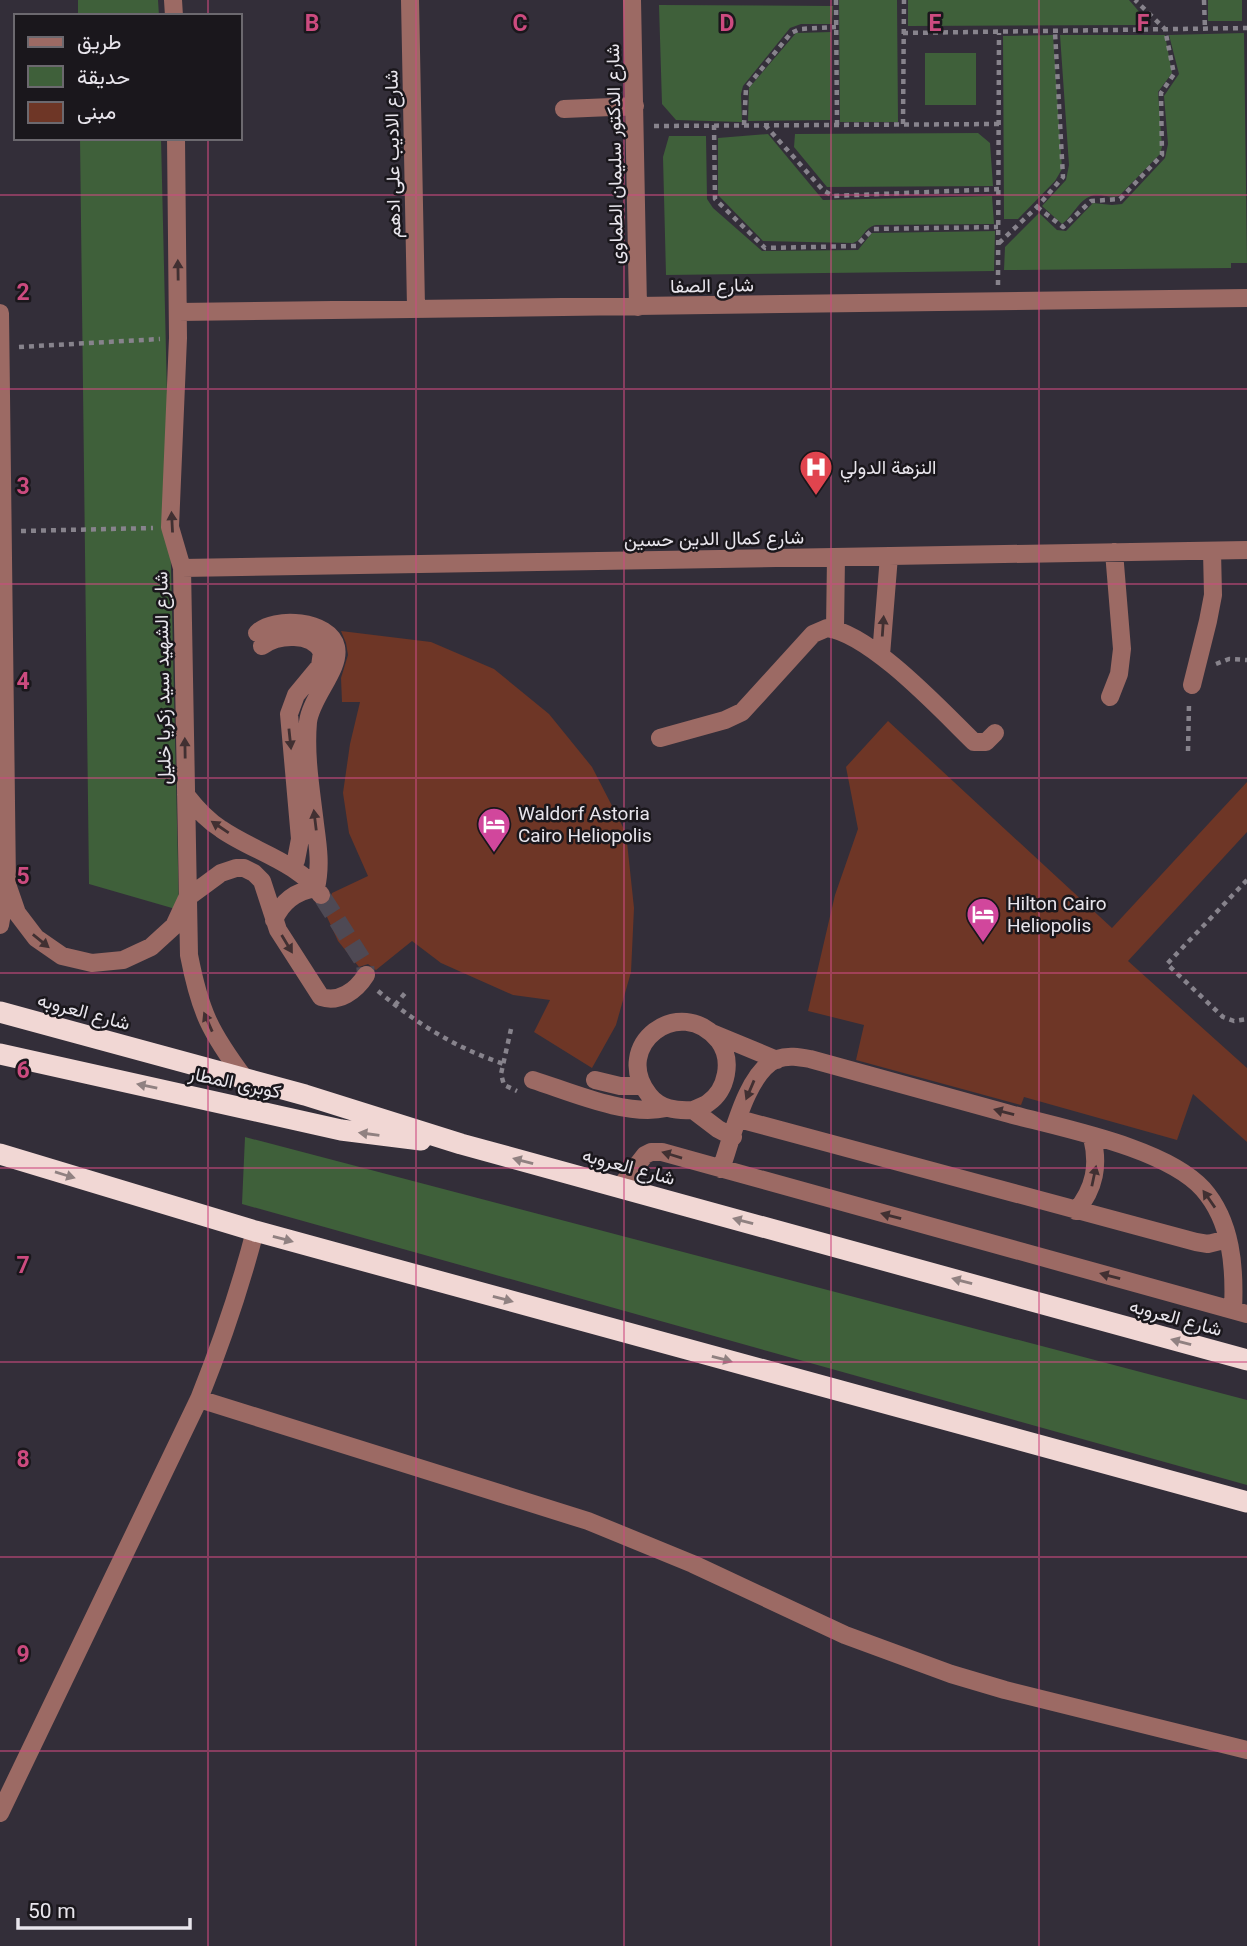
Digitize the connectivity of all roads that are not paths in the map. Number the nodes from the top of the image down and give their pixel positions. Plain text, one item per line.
1 (410, 0) edge
2 (632, 0) edge
3 (635, 106) junction
4 (564, 109) dead end
5 (176, 140) edge
6 (1247, 298) edge
7 (416, 307) junction
8 (638, 307) junction
9 (178, 312) junction
10 (0, 313) edge
11 (0, 348) edge
12 (1, 406) edge
13 (1247, 550) edge
14 (1212, 551) junction
15 (1114, 552) junction
16 (889, 556) junction
17 (836, 557) junction
18 (2, 565) edge
19 (182, 568) junction
20 (835, 629) junction
21 (881, 655) junction
22 (1192, 685) dead end
23 (1110, 697) dead end
24 (292, 704) junction
25 (309, 712) junction
26 (995, 733) dead end
27 (660, 738) dead end
28 (302, 781) junction
29 (186, 795) junction
30 (292, 868) junction
31 (7, 884) junction
32 (320, 893) junction
33 (187, 898) junction
34 (274, 920) junction
35 (0, 925) edge
36 (365, 977) road end
37 (0, 1012) edge
38 (712, 1032) junction
39 (0, 1054) edge
40 (777, 1060) junction
41 (244, 1079) junction
42 (533, 1080) dead end
43 (595, 1080) dead end
44 (642, 1086) junction
45 (666, 1108) junction
46 (693, 1110) junction
47 (739, 1119) junction
48 (733, 1137) junction
49 (1092, 1137) junction
50 (461, 1144) junction
51 (0, 1154) edge
52 (721, 1169) junction
53 (620, 1187) junction
54 (1076, 1210) junction
55 (255, 1231) junction
56 (1228, 1240) junction
57 (1240, 1269) edge
58 (1240, 1312) edge
59 (1247, 1360) edge
60 (199, 1399) junction
61 (1247, 1502) edge
62 (1247, 1750) edge
63 (0, 1813) edge

1 - 7 street, شارع الاديب على ادهم
2 - 3 street, شارع الدكتور سليمان الطماوى
3 - 4 street
3 - 8 street, شارع الدكتور سليمان الطماوى
9 -> 5 street, شارع الشهيد سيد زكريا خليل
6 - 8 street, شارع الصفا
7 - 8 street, شارع الصفا
7 - 9 street, شارع الصفا
19 -> 9 street, شارع الشهيد سيد زكريا خليل
10 - 11 street
11 - 12 street
12 - 18 street
13 - 14 street, شارع كمال الدين حسين
14 - 15 street, شارع كمال الدين حسين
14 - 22 street
15 - 16 street, شارع كمال الدين حسين
15 - 23 street
16 - 17 street, شارع كمال الدين حسين
21 -> 16 street
17 - 19 street, شارع كمال الدين حسين
17 - 20 street
18 - 31 street
29 -> 19 street, شارع الشهيد سيد زكريا خليل
20 - 21 street
20 - 27 street
21 - 26 street
24 - 25 street
24 - 25 street
24 -> 28 street
25 - 28 street
28 - 30 street
32 -> 28 street
30 -> 29 street
29 - 33 street, شارع الشهيد سيد زكريا خليل
30 - 32 street
31 -> 33 street
31 - 35 street
32 - 34 street
33 - 34 street
41 -> 33 street, شارع الشهيد سيد زكريا خليل
34 -> 36 street
37 - 41 highway, شارع العروبه
38 - 40 street
38 - 44 street
38 - 46 street
50 -> 39 highway, كوبرى المطار
40 -> 47 street
49 -> 40 street
41 - 50 highway, شارع العروبه
42 - 45 street
43 - 44 street
44 - 45 street
45 - 46 street
46 - 48 street
47 - 48 street
47 - 54 street
48 - 52 street
54 -> 49 street
56 -> 49 street
53 -> 50 highway, شارع العروبه
51 -> 55 highway
52 -> 53 street
58 -> 52 street
59 -> 53 highway, شارع العروبه
54 - 56 street
55 - 60 street
55 -> 61 highway
56 - 57 street
57 - 58 street
60 - 62 street
60 - 63 street

